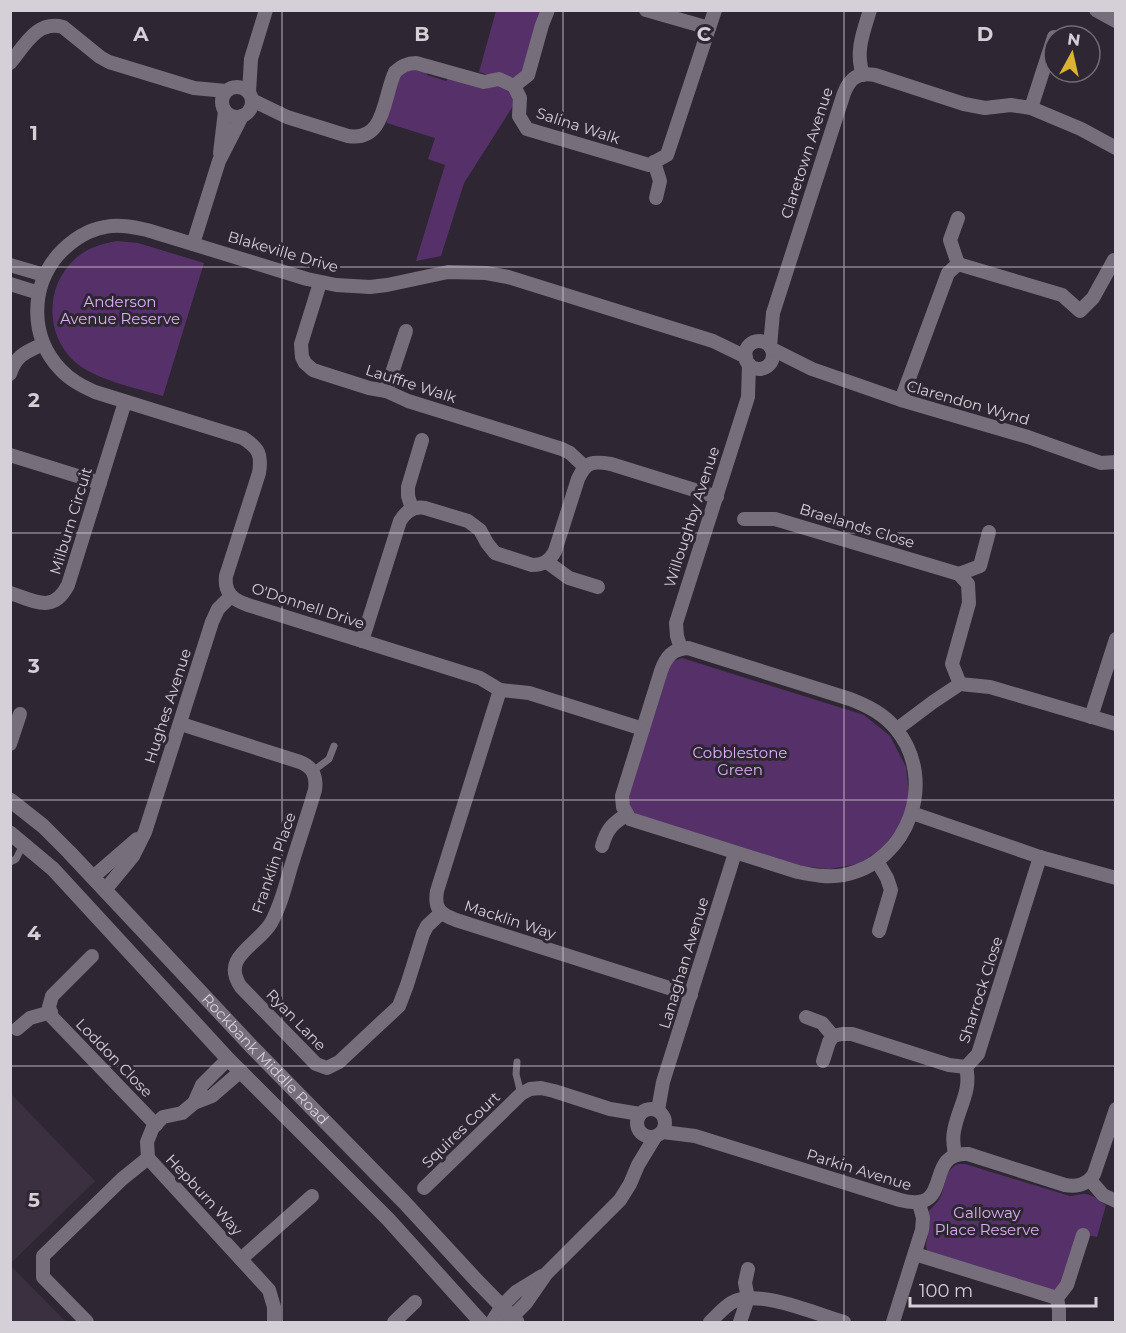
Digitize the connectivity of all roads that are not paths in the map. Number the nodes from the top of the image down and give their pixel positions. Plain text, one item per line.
1 (266, 10) edge
2 (548, 10) edge
3 (646, 10) edge
4 (715, 10) edge
5 (870, 10) edge
6 (1096, 10) edge
7 (1116, 21) edge
8 (709, 28) junction
9 (251, 59) junction
10 (10, 63) edge
11 (1042, 74) edge
12 (863, 75) junction
13 (514, 86) junction
14 (226, 98) junction
15 (248, 105) junction
16 (1031, 108) junction
17 (1116, 148) edge
18 (219, 161) junction
19 (654, 162) junction
20 (656, 198) dead end
21 (958, 218) dead end
22 (193, 243) junction
23 (1114, 260) edge
24 (958, 264) junction
25 (10, 266) edge
26 (320, 283) junction
27 (10, 284) edge
28 (42, 284) junction
29 (773, 313) junction
30 (406, 332) dead end
31 (44, 344) junction
32 (749, 353) junction
33 (769, 356) junction
34 (10, 374) edge
35 (386, 391) junction
36 (748, 397) junction
37 (901, 400) junction
38 (125, 402) junction
39 (422, 440) dead end
40 (10, 455) edge
41 (1116, 462) edge
42 (585, 467) junction
43 (100, 483) junction
44 (717, 497) junction
45 (412, 509) junction
46 (744, 519) dead end
47 (989, 531) dead end
48 (547, 562) junction
49 (959, 574) junction
50 (598, 587) dead end
51 (10, 593) edge
52 (231, 596) junction
53 (1116, 639) edge
54 (362, 641) junction
55 (681, 649) junction
56 (960, 684) junction
57 (500, 690) junction
58 (20, 714) dead end
59 (1091, 717) junction
60 (181, 724) junction
61 (1116, 724) edge
62 (643, 729) junction
63 (897, 729) junction
64 (12, 737) edge
65 (334, 746) dead end
66 (313, 771) junction
67 (16, 804) edge
68 (912, 813) junction
69 (626, 814) junction
70 (145, 832) junction
71 (10, 833) edge
72 (24, 843) junction
73 (602, 846) dead end
74 (735, 853) junction
75 (1040, 857) junction
76 (877, 861) junction
77 (10, 862) edge
78 (93, 877) junction
79 (1116, 878) edge
80 (105, 890) junction
81 (83, 901) junction
82 (441, 914) junction
83 (879, 931) dead end
84 (92, 956) dead end
85 (241, 987) joint
86 (691, 994) junction
87 (51, 1012) junction
88 (806, 1017) dead end
89 (17, 1029) dead end
90 (833, 1036) junction
91 (254, 1048) junction
92 (228, 1059) junction
93 (823, 1061) dead end
94 (517, 1062) dead end
95 (966, 1066) junction
96 (241, 1071) junction
97 (521, 1094) junction
98 (194, 1103) junction
99 (1116, 1109) edge
100 (651, 1122) junction
101 (156, 1125) junction
102 (955, 1155) junction
103 (148, 1158) junction
104 (1090, 1180) junction
105 (424, 1188) dead end
106 (312, 1196) dead end
107 (1116, 1202) edge
108 (919, 1203) junction
109 (1083, 1235) dead end
110 (915, 1254) junction
111 (241, 1259) junction
112 (748, 1269) dead end
113 (748, 1298) junction
114 (1057, 1298) junction
115 (415, 1302) dead end
116 (508, 1317) edge
117 (87, 1323) edge
118 (274, 1323) edge
119 (394, 1323) edge
120 (481, 1323) edge
121 (492, 1323) edge
122 (710, 1323) edge
123 (740, 1323) edge
124 (844, 1323) edge
125 (893, 1323) edge
126 (1059, 1323) edge

1 - 9 street
2 - 13 street
3 - 8 street
4 - 8 street
5 - 12 street
6 - 7 street
8 - 19 street
9 - 14 street
9 - 15 street
10 - 14 street
11 - 16 street
12 - 16 street
12 - 29 street, Claretown Avenue
13 - 15 street
13 - 19 street, Salina Walk
14 - 15 street
14 - 15 street
14 - 18 street
15 - 18 street
16 - 17 street
18 - 22 street
19 - 20 street
21 - 24 street
22 - 26 street, Blakeville Drive
22 - 28 street, Blakeville Drive
23 - 24 street
24 - 37 street
25 - 28 street
26 - 32 street, Blakeville Drive
26 - 35 street, Lauffre Walk
27 - 28 street
28 - 31 street, O'Donnell Drive
29 - 32 street, Claretown Avenue
29 - 33 street, Claretown Avenue
30 - 35 street
31 - 34 street
31 - 38 street, O'Donnell Drive
32 - 33 street
32 - 33 street
32 - 36 street, Willoughby Avenue
33 - 36 street, Willoughby Avenue
33 - 37 street, Clarendon Wynd
35 - 42 street, Lauffre Walk
36 - 44 street, Willoughby Avenue
37 - 41 street, Clarendon Wynd
38 - 43 street, Milburn Circuit
38 - 52 street, O'Donnell Drive
39 - 45 street
40 - 43 street
42 - 44 street
42 - 48 street
43 - 51 street, Milburn Circuit
44 - 55 street, Willoughby Avenue
45 - 48 street
45 - 54 street
46 - 49 street, Braelands Close
47 - 49 street
48 - 50 street
49 - 56 street
52 - 54 street, O'Donnell Drive
52 - 60 street, Hughes Avenue
53 - 59 street
54 - 57 street, O'Donnell Drive
55 - 62 street
55 - 63 street
56 - 59 street
56 - 63 street
57 - 62 street, O'Donnell Drive
57 - 82 street, Macklin Way
58 - 64 street
59 - 61 street
60 - 66 street
60 - 70 street, Hughes Avenue
62 - 69 street
63 - 68 street
65 - 66 lane
66 - 85 street, Franklin Place
67 - 72 street
67 - 78 street, Rockbank Middle Road
68 - 75 street
68 - 76 street
69 - 73 street
69 - 74 street
70 - 78 street
70 - 80 street, Hughes Avenue
71 - 72 street, Rockbank Middle Road
72 - 77 lane
72 - 81 street, Rockbank Middle Road
74 - 76 street
74 - 86 street, Lanaghan Avenue
75 - 79 street
75 - 95 street, Sharrock Close
76 - 83 street
78 - 80 street, Rockbank Middle Road
78 - 81 street
80 - 81 street
80 - 91 street, Rockbank Middle Road
81 - 92 street, Rockbank Middle Road
82 - 85 street, Ryan Lane
82 - 86 street, Macklin Way
84 - 87 street
86 - 100 street, Lanaghan Avenue
87 - 89 street
87 - 101 street, Loddon Close
88 - 90 street
90 - 93 street
90 - 95 street, Sharrock Close
91 - 92 street
91 - 96 street
91 - 116 street, Rockbank Middle Road
92 - 96 street, Rockbank Middle Road
92 - 98 street
94 - 97 lane, Squires Court
95 - 102 street
96 - 98 street
96 - 120 street, Rockbank Middle Road
97 - 100 street, Squires Court
97 - 105 street, Squires Court
98 - 101 street
99 - 104 street
100 - 108 street, Parkin Avenue
100 - 116 street, Lanaghan Avenue
101 - 103 street, Hepburn Way
102 - 104 street
102 - 108 street, Parkin Avenue
103 - 111 street, Hepburn Way
103 - 117 street
104 - 107 street
106 - 111 street
108 - 110 street
109 - 114 street
110 - 114 street
110 - 125 street
111 - 118 street, Hepburn Way
112 - 113 street
113 - 122 street
113 - 123 street
113 - 124 street
114 - 126 street
115 - 119 street
116 - 121 street, Lanaghan Avenue

